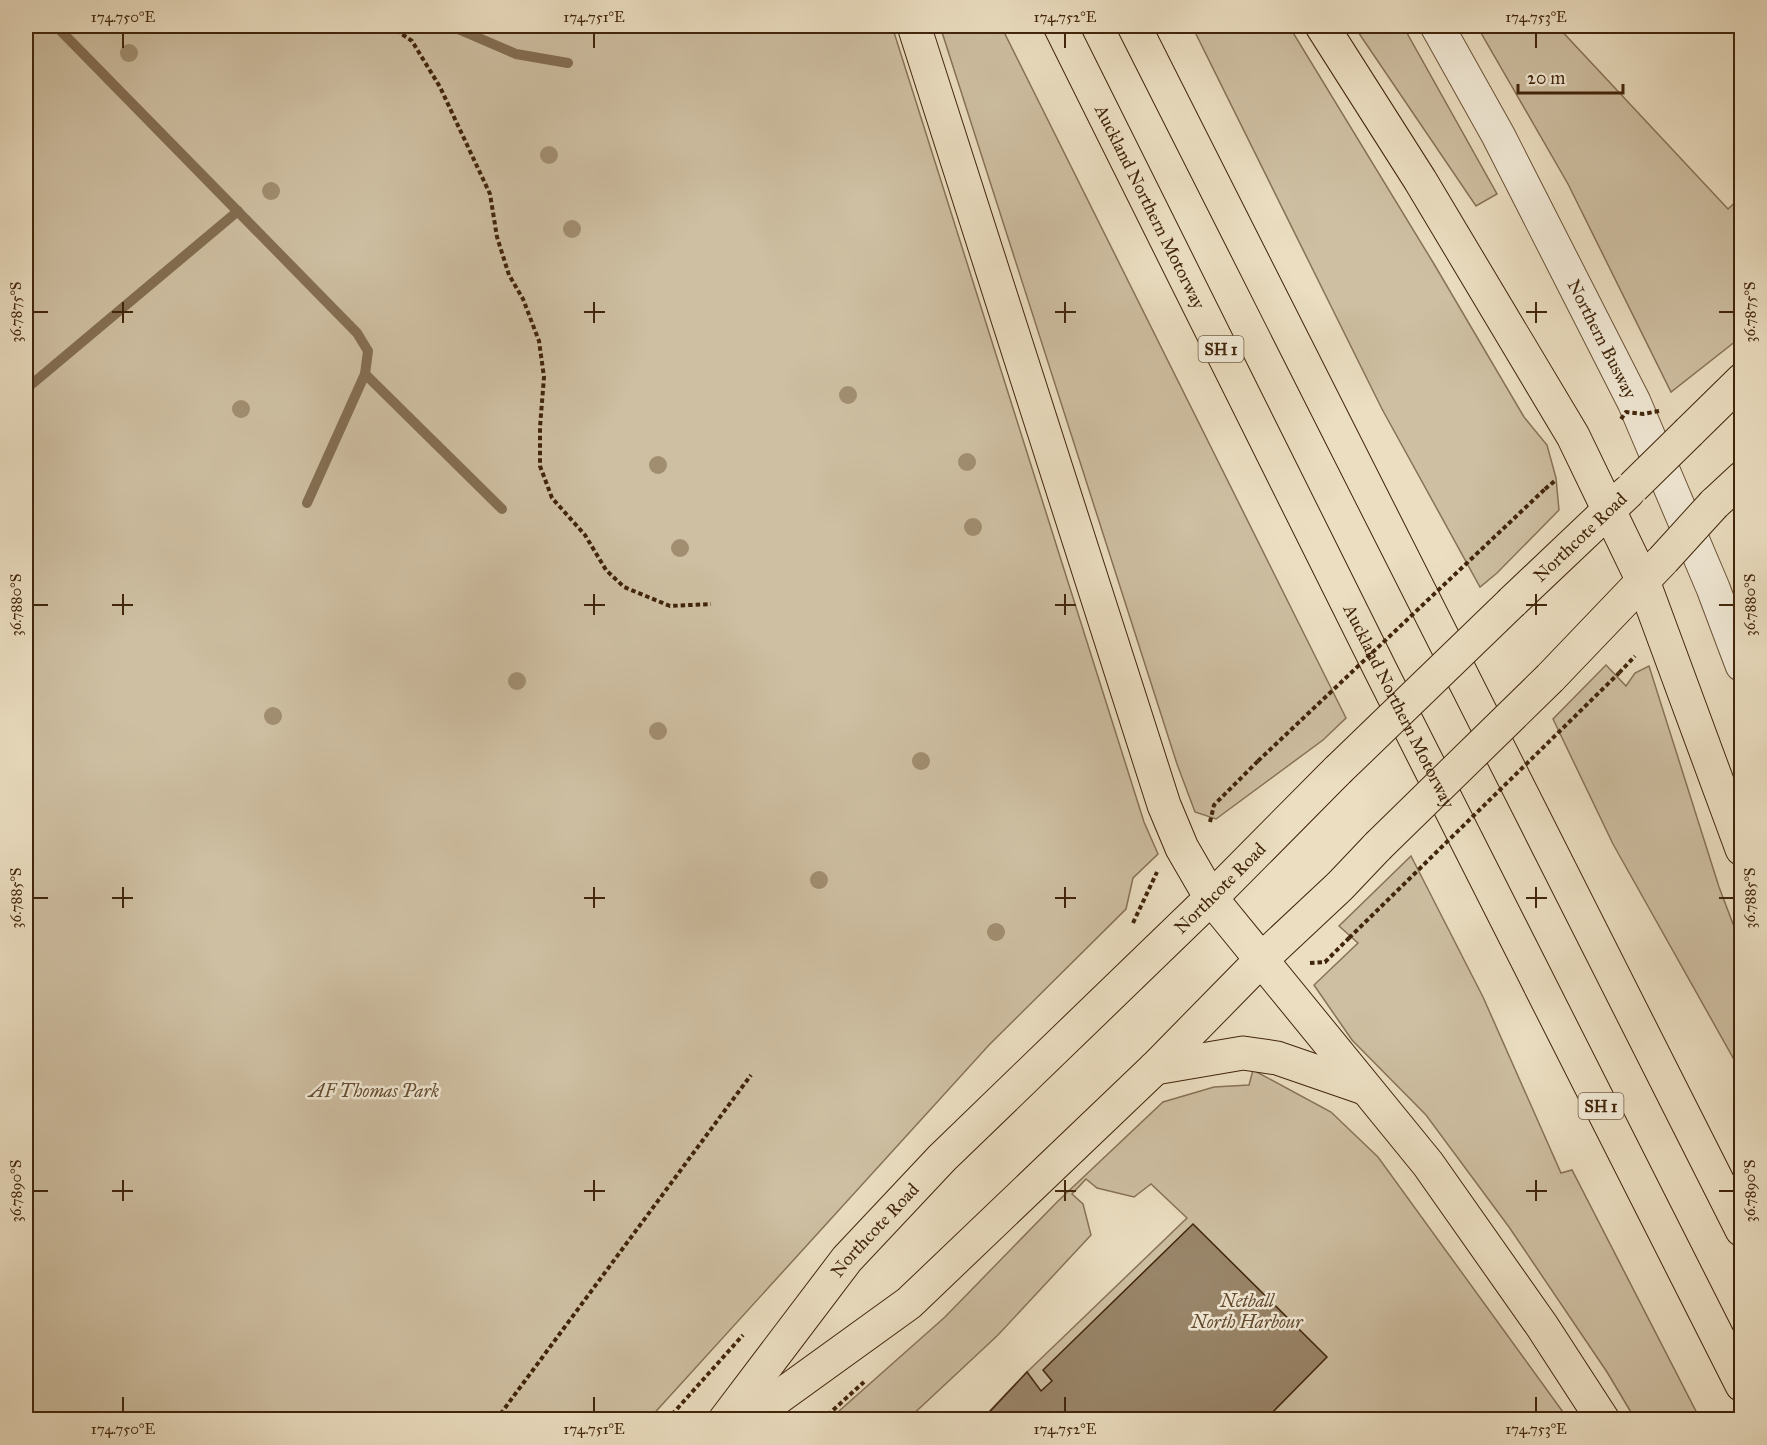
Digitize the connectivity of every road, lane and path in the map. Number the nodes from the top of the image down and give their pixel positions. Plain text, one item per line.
1 (390, 26) edge
2 (914, 26) edge
3 (1060, 26) edge
4 (1134, 26) edge
5 (1322, 26) edge
6 (1437, 26) edge
7 (1742, 380) edge
8 (1661, 411) dead end
9 (1621, 419) dead end
10 (1742, 478) edge
11 (1545, 489) dead end
12 (1621, 498) junction
13 (26, 540) edge
14 (27, 549) dead end
15 (1653, 570) junction
16 (711, 604) dead end
17 (1642, 651) dead end
18 (1742, 664) edge
19 (1204, 827) dead end
20 (1742, 849) edge
21 (1211, 898) junction
22 (1261, 960) junction
23 (1303, 966) dead end
24 (1155, 1068) junction
25 (751, 1075) dead end
26 (1365, 1089) junction
27 (1742, 1230) edge
28 (1742, 1385) edge
29 (496, 1419) edge
30 (725, 1419) edge
31 (747, 1419) edge
32 (1603, 1419) edge

1 - 16 path
2 - 21 main road
3 - 28 main road, Auckland Northern Motorway / SH 1
4 - 27 main road
5 - 12 main road
6 - 18 lane, Northern Busway
7 - 12 main road, Northcote Road, bridge
8 - 9 path, bridge
10 - 15 main road, bridge
11 - 19 path, bridge
12 - 15 main road
12 - 21 main road, Northcote Road, bridge
13 - 14 path
15 - 20 main road
15 - 22 main road, bridge
17 - 23 path, bridge
21 - 22 main road
21 - 30 main road, Northcote Road
22 - 24 main road
22 - 26 main road
24 - 26 main road
24 - 31 main road
25 - 29 path
26 - 32 main road

